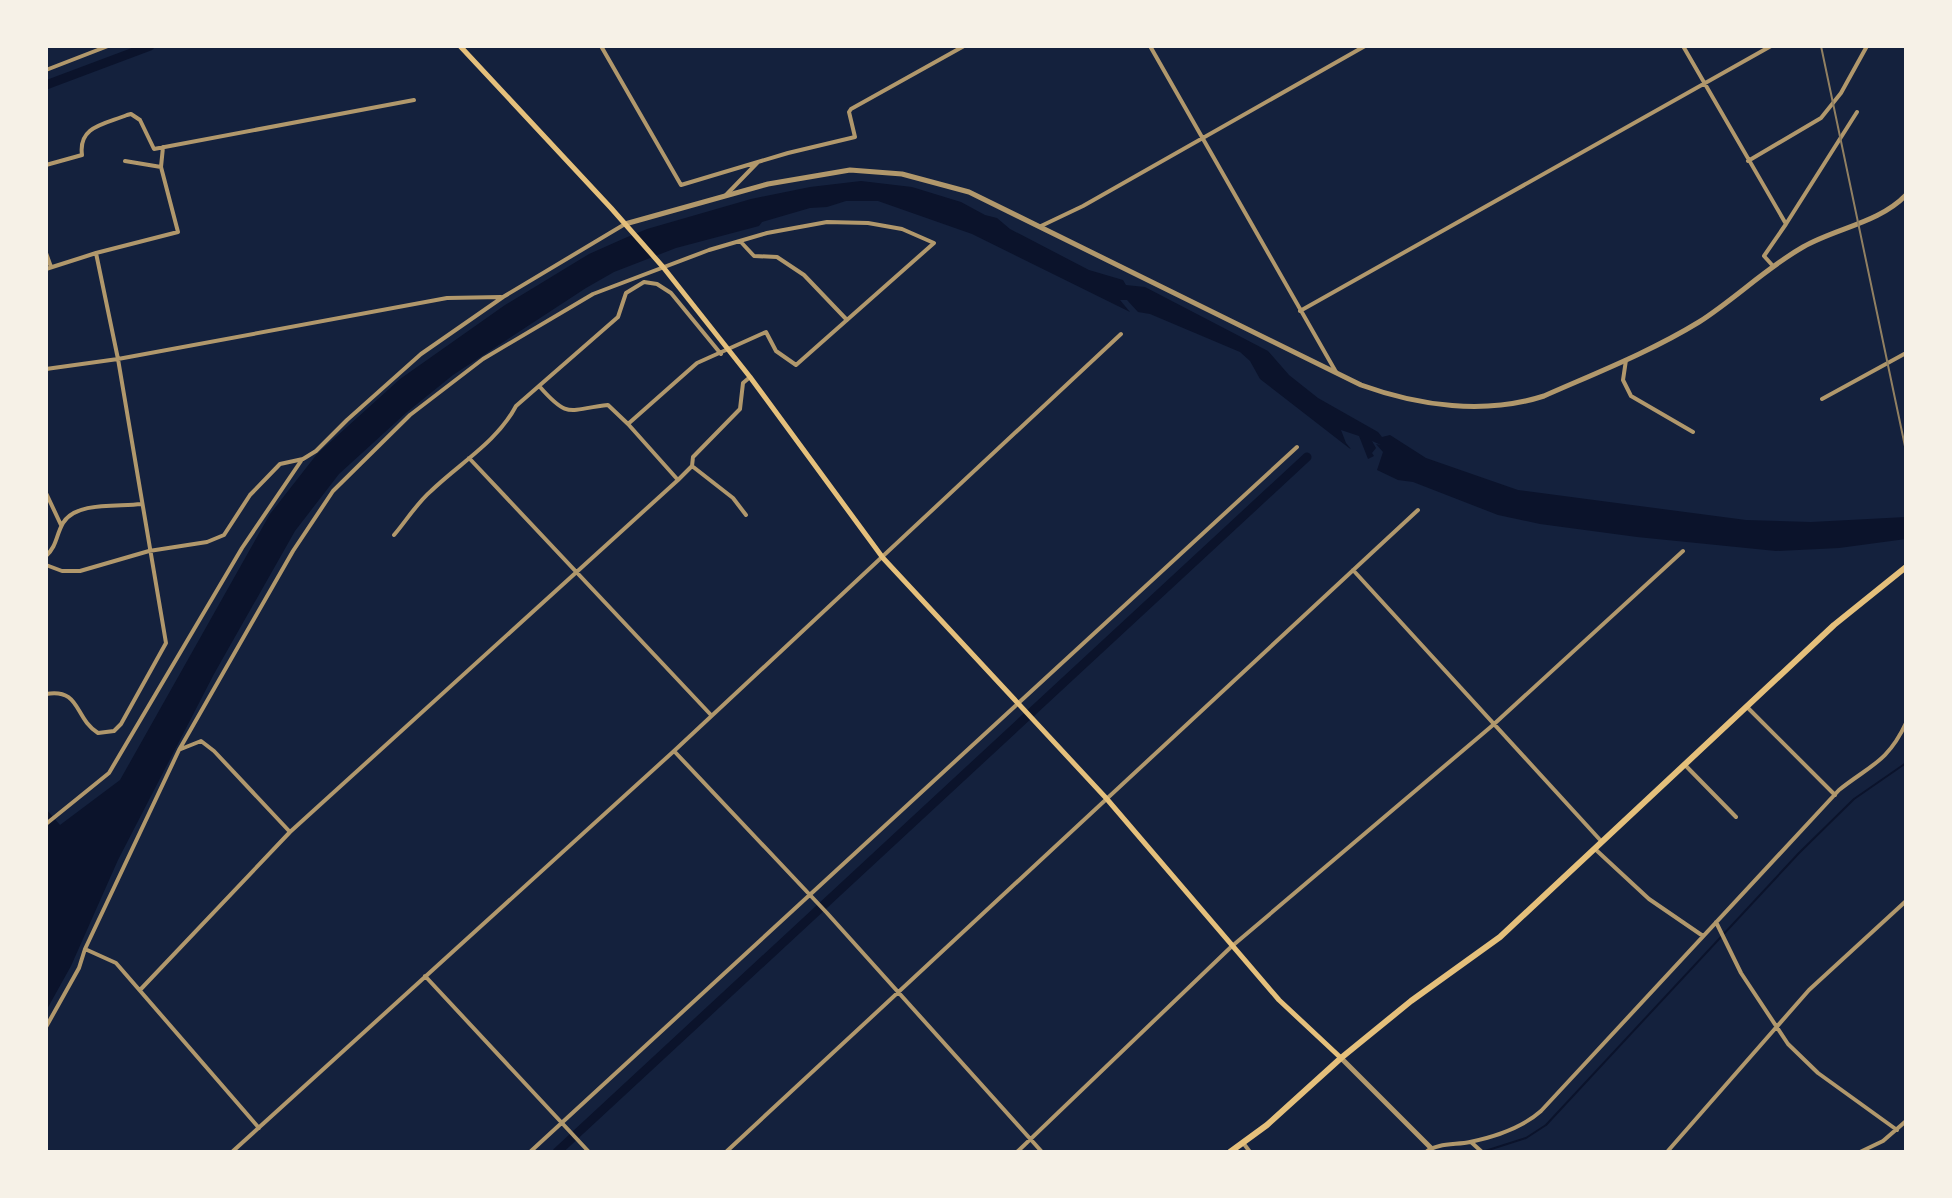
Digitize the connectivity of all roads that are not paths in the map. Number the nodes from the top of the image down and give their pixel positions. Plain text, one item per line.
1 (108, 46) edge
2 (460, 46) edge
3 (601, 46) edge
4 (964, 46) edge
5 (1150, 46) edge
6 (1365, 46) edge
7 (1683, 46) edge
8 (1771, 46) edge
9 (1867, 46) edge
10 (46, 70) edge
11 (1705, 84) junction
12 (414, 100) dead end
13 (1857, 112) dead end
14 (1202, 138) junction
15 (163, 147) junction
16 (125, 161) dead end
17 (758, 161) junction
18 (1748, 161) junction
19 (46, 165) edge
20 (161, 167) junction
21 (726, 195) junction
22 (1906, 195) edge
23 (1786, 224) junction
24 (626, 226) junction
25 (1041, 226) junction
26 (740, 241) junction
27 (46, 253) edge
28 (96, 253) junction
29 (1773, 266) junction
30 (663, 267) junction
31 (49, 268) edge
32 (503, 297) junction
33 (1300, 311) junction
34 (847, 320) junction
35 (1121, 334) dead end
36 (729, 351) junction
37 (1906, 353) edge
38 (722, 354) junction
39 (118, 359) junction
40 (1626, 360) junction
41 (46, 369) edge
42 (1336, 372) junction
43 (750, 377) junction
44 (540, 387) junction
45 (1822, 399) dead end
46 (628, 424) junction
47 (1693, 432) dead end
48 (1297, 447) dead end
49 (469, 458) junction
50 (303, 459) junction
51 (692, 466) junction
52 (678, 480) junction
53 (46, 493) edge
54 (141, 504) junction
55 (1418, 510) dead end
56 (746, 515) dead end
57 (62, 527) junction
58 (394, 535) dead end
59 (149, 551) junction
60 (1683, 551) dead end
61 (46, 556) edge
62 (883, 558) junction
63 (46, 565) edge
64 (1906, 567) edge
65 (576, 570) junction
66 (1353, 570) junction
67 (46, 694) edge
68 (1019, 705) junction
69 (1747, 707) junction
70 (711, 715) junction
71 (1906, 723) edge
72 (1493, 725) junction
73 (1906, 735) edge
74 (1898, 740) junction
75 (179, 750) junction
76 (674, 751) junction
77 (1685, 765) junction
78 (1835, 795) junction
79 (1106, 798) junction
80 (1736, 817) dead end
81 (46, 824) edge
82 (290, 832) junction
83 (1602, 842) junction
84 (1595, 849) junction
85 (811, 897) junction
86 (1906, 901) edge
87 (1716, 922) junction
88 (1703, 936) junction
89 (1231, 947) junction
90 (85, 949) junction
91 (425, 976) junction
92 (140, 990) junction
93 (900, 993) junction
94 (46, 1027) edge
95 (1776, 1027) junction
96 (1341, 1058) junction
97 (1906, 1121) edge
98 (562, 1122) junction
99 (259, 1128) junction
100 (1897, 1130) junction
101 (1031, 1140) junction
102 (1471, 1142) junction
103 (1244, 1144) junction
104 (1432, 1150) edge
105 (232, 1152) edge
106 (530, 1152) edge
107 (589, 1152) edge
108 (726, 1152) edge
109 (1017, 1152) edge
110 (1042, 1152) edge
111 (1230, 1152) edge
112 (1250, 1152) edge
113 (1482, 1152) edge
114 (1667, 1152) edge
115 (1860, 1152) edge

1 - 10 street
2 - 24 main road
3 - 17 street
4 - 17 street
5 - 14 street
6 - 14 street
7 - 11 street
8 - 11 street
9 - 18 street
11 - 18 street
11 - 33 street
12 - 15 street
13 - 23 street
14 - 25 street
14 - 33 street
15 - 19 street
15 - 20 street
16 - 20 street
17 - 21 street
18 - 23 street
20 - 28 street
21 - 24 street
21 - 25 street
22 - 29 street
23 - 29 street
24 - 30 main road
24 - 32 street
25 - 42 street
26 - 30 street
26 - 34 street
26 - 34 street
27 - 31 street
28 - 31 street
28 - 39 street
29 - 40 street
30 - 36 main road
30 - 75 street
32 - 39 street
32 - 50 street
33 - 42 street
34 - 36 street
35 - 62 street
36 - 38 street
36 - 43 main road
37 - 45 street
38 - 44 street
38 - 46 street
39 - 41 street
39 - 54 street
40 - 42 street
40 - 47 street
43 - 51 street
43 - 62 main road
44 - 46 street
44 - 49 street
46 - 52 street
48 - 68 street
49 - 58 street
49 - 65 street
50 - 59 street
50 - 81 street
51 - 52 street
51 - 56 street
52 - 65 street
53 - 57 street
54 - 57 street
54 - 59 street
55 - 66 street
57 - 61 street
59 - 63 street
59 - 67 street
60 - 72 street
62 - 68 main road
62 - 70 street
64 - 69 main road
65 - 70 street
65 - 82 street
66 - 72 street
66 - 79 street
68 - 79 main road
68 - 85 street
69 - 77 main road
69 - 78 street
70 - 76 street
71 - 74 street
72 - 83 street
72 - 89 street
73 - 74 street
74 - 78 street
75 - 82 street
75 - 90 street
76 - 85 street
76 - 91 street
77 - 80 street
77 - 83 main road
78 - 87 street
79 - 89 main road
79 - 93 street
82 - 92 street
83 - 84 main road
84 - 88 street
84 - 96 main road
85 - 93 street
85 - 98 street
86 - 95 street
87 - 88 street
87 - 95 street
88 - 102 street
89 - 96 main road
89 - 101 street
90 - 92 street
90 - 94 street
91 - 98 street
91 - 99 street
92 - 99 street
93 - 101 street
93 - 108 street
95 - 100 street
95 - 114 street
96 - 103 main road
96 - 104 street
97 - 100 street
98 - 106 street
98 - 107 street
99 - 105 street
100 - 115 street
101 - 109 street
101 - 110 street
102 - 104 street
102 - 113 street
103 - 111 main road
103 - 112 street

